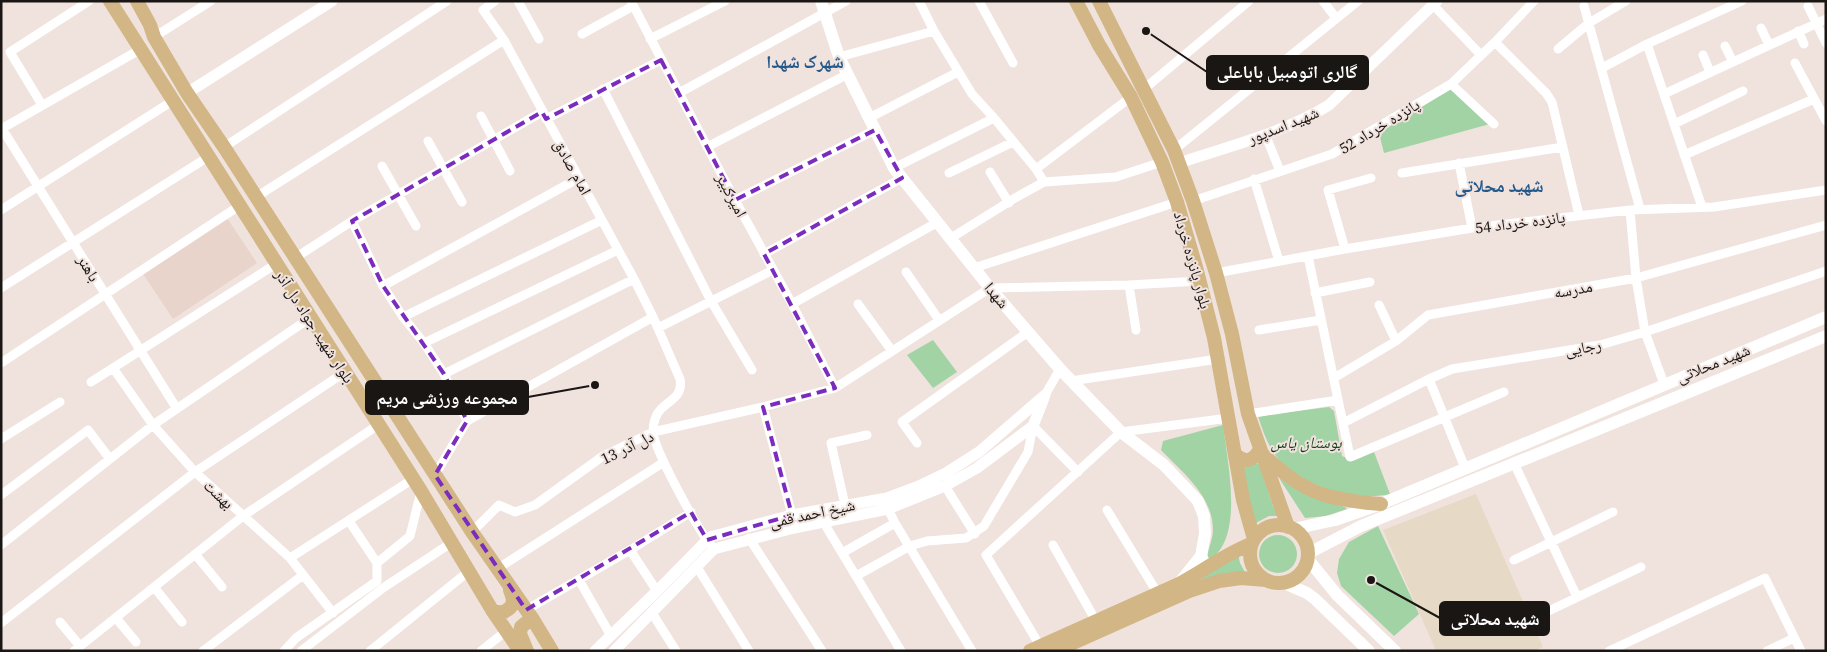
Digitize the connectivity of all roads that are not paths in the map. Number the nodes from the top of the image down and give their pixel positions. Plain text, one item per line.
1 (89, 1) edge
2 (137, 1) edge
3 (143, 1) edge
4 (212, 1) edge
5 (332, 1) edge
6 (447, 1) edge
7 (495, 1) edge
8 (518, 1) edge
9 (725, 1) edge
10 (846, 1) edge
11 (919, 1) edge
12 (979, 1) edge
13 (1076, 1) edge
14 (1099, 1) edge
15 (1249, 1) edge
16 (1323, 1) edge
17 (1358, 1) edge
18 (1534, 1) edge
19 (1626, 1) edge
20 (1742, 1) edge
21 (118, 2) edge
22 (1435, 3) edge
23 (632, 4) edge
24 (1584, 6) dead end
25 (1808, 6) dead end
26 (823, 7) edge
27 (1336, 18) junction
28 (1826, 19) edge
29 (1589, 23) junction
30 (1816, 23) junction
31 (1761, 28) dead end
32 (934, 30) junction
33 (152, 31) junction
34 (1798, 31) junction
35 (582, 34) dead end
36 (539, 39) dead end
37 (650, 39) junction
38 (504, 40) junction
39 (1495, 42) junction
40 (1826, 43) edge
41 (1647, 44) junction
42 (1804, 44) dead end
43 (1769, 45) junction
44 (1725, 46) dead end
45 (141, 49) junction
46 (1558, 49) dead end
47 (1481, 55) junction
48 (1703, 55) dead end
49 (839, 57) junction
50 (661, 60) junction
51 (1733, 62) junction
52 (1013, 63) dead end
53 (1795, 63) dead end
54 (1602, 68) junction
55 (958, 72) junction
56 (1710, 72) junction
57 (848, 74) junction
58 (1450, 84) junction
59 (604, 89) junction
60 (1144, 89) junction
61 (1743, 91) dead end
62 (187, 93) junction
63 (679, 93) junction
64 (1664, 94) junction
65 (1131, 96) junction
66 (1814, 99) junction
67 (174, 100) junction
68 (42, 105) junction
69 (544, 115) junction
70 (480, 116) dead end
71 (994, 118) junction
72 (1826, 121) edge
73 (872, 124) junction
74 (1494, 124) dead end
75 (1674, 124) junction
76 (2, 128) edge
77 (1265, 134) junction
78 (494, 140) junction
79 (428, 141) dead end
80 (1013, 142) junction
81 (224, 147) junction
82 (707, 147) junction
83 (1563, 147) junction
84 (1174, 150) junction
85 (1684, 155) junction
86 (208, 157) junction
87 (1162, 162) junction
88 (1179, 163) junction
89 (1459, 163) junction
90 (382, 166) dead end
91 (444, 168) junction
92 (894, 168) junction
93 (1036, 168) junction
94 (510, 171) dead end
95 (1280, 171) junction
96 (949, 172) dead end
97 (990, 172) dead end
98 (1402, 172) dead end
99 (578, 178) junction
100 (902, 178) junction
101 (1371, 178) dead end
102 (1254, 179) junction
103 (1044, 182) junction
104 (38, 186) junction
105 (1826, 190) edge
106 (398, 195) junction
107 (256, 197) junction
108 (734, 200) junction
109 (1193, 201) junction
110 (462, 202) dead end
111 (1177, 202) junction
112 (1009, 203) junction
113 (239, 206) junction
114 (1702, 207) junction
115 (1640, 209) junction
116 (1, 210) edge
117 (1630, 210) junction
118 (1579, 215) junction
119 (602, 220) junction
120 (352, 221) junction
121 (938, 222) junction
122 (1826, 225) edge
123 (416, 226) dead end
124 (1472, 228) junction
125 (951, 238) junction
126 (73, 242) junction
127 (1346, 249) junction
128 (618, 250) junction
129 (764, 254) junction
130 (1308, 256) junction
131 (295, 258) junction
132 (1279, 261) junction
133 (276, 264) junction
134 (974, 268) junction
135 (773, 270) junction
136 (1826, 271) edge
137 (906, 272) dead end
138 (1216, 273) junction
139 (1636, 278) junction
140 (634, 279) junction
141 (1200, 281) junction
142 (1370, 282) dead end
143 (1129, 285) junction
144 (383, 286) junction
145 (1, 288) edge
146 (990, 288) junction
147 (1315, 292) junction
148 (106, 295) junction
149 (712, 301) junction
150 (792, 304) junction
151 (858, 304) dead end
152 (1379, 305) dead end
153 (403, 317) junction
154 (653, 317) junction
155 (1826, 317) edge
156 (310, 318) junction
157 (940, 320) junction
158 (1321, 320) junction
159 (658, 328) junction
160 (1136, 330) dead end
161 (1259, 330) dead end
162 (1028, 332) junction
163 (1644, 332) junction
164 (1826, 336) edge
165 (1396, 341) junction
166 (424, 343) junction
167 (140, 351) junction
168 (892, 351) junction
169 (1218, 359) junction
170 (1, 363) edge
171 (113, 368) junction
172 (1060, 369) junction
173 (752, 370) dead end
174 (345, 372) junction
175 (444, 374) junction
176 (1334, 378) junction
177 (1429, 379) junction
178 (1071, 381) junction
179 (91, 382) dead end
180 (1664, 384) junction
181 (834, 388) junction
182 (1504, 392) dead end
183 (1045, 395) junction
184 (1338, 400) junction
185 (60, 402) dead end
186 (763, 407) junction
187 (177, 409) junction
188 (1248, 414) junction
189 (1445, 417) junction
190 (1229, 418) junction
191 (467, 421) junction
192 (1343, 423) junction
193 (154, 424) junction
194 (378, 425) junction
195 (1034, 426) junction
196 (653, 432) junction
197 (1121, 432) junction
198 (867, 434) dead end
199 (1, 439) edge
200 (917, 443) dead end
201 (1261, 450) junction
202 (1236, 455) junction
203 (110, 459) junction
204 (664, 462) junction
205 (1514, 463) junction
206 (1466, 468) junction
207 (195, 472) junction
208 (1078, 472) junction
209 (435, 475) junction
210 (417, 485) junction
211 (945, 486) junction
212 (921, 490) junction
213 (1, 494) edge
214 (1381, 504) junction
215 (845, 506) junction
216 (888, 509) junction
217 (1107, 510) dead end
218 (691, 512) junction
219 (1613, 512) dead end
220 (792, 515) junction
221 (243, 516) junction
222 (350, 520) junction
223 (1335, 520) junction
224 (824, 523) junction
225 (895, 524) junction
226 (1291, 528) junction
227 (472, 532) junction
228 (975, 534) junction
229 (1344, 535) junction
230 (749, 538) junction
231 (1253, 542) junction
232 (1551, 542) junction
233 (451, 543) junction
234 (710, 544) junction
235 (1, 545) edge
236 (1053, 545) dead end
237 (910, 546) junction
238 (630, 550) junction
239 (842, 553) junction
240 (195, 554) junction
241 (1307, 556) junction
242 (290, 558) junction
243 (1514, 560) dead end
244 (1206, 561) junction
245 (377, 563) junction
246 (697, 567) junction
247 (1641, 567) dead end
248 (497, 569) junction
249 (469, 571) junction
250 (304, 575) junction
251 (856, 576) junction
252 (578, 580) junction
253 (1266, 580) junction
254 (506, 582) junction
255 (1284, 582) junction
256 (380, 584) junction
257 (1328, 584) junction
258 (154, 587) junction
259 (222, 587) dead end
260 (657, 592) junction
261 (1158, 594) junction
262 (1577, 597) junction
263 (1315, 599) junction
264 (492, 610) junction
265 (333, 613) junction
266 (652, 613) junction
267 (529, 614) junction
268 (1538, 616) dead end
269 (116, 618) junction
270 (1096, 621) junction
271 (60, 622) dead end
272 (182, 622) dead end
273 (1, 624) edge
274 (506, 631) junction
275 (611, 636) junction
276 (1794, 638) junction
277 (136, 642) dead end
278 (77, 648) edge
279 (1035, 649) edge
280 (1062, 649) edge
281 (1614, 650) edge
282 (203, 651) edge
283 (284, 651) edge
284 (301, 651) edge
285 (370, 651) edge
286 (481, 651) edge
287 (520, 651) edge
288 (527, 651) edge
289 (552, 651) edge
290 (595, 651) edge
291 (614, 651) edge
292 (676, 651) edge
293 (749, 651) edge
294 (822, 651) edge
295 (901, 651) edge
296 (972, 651) edge
297 (1369, 651) edge
298 (1395, 651) edge
299 (1767, 651) edge
300 (1801, 651) edge

1 - 68 street
2 - 33 main road, بلوار شهید جواد دل آذر
3 - 33 street
4 - 33 street
5 - 62 street
6 - 81 street
7 - 38 street, امام صادق
8 - 36 street
9 - 37 street
10 - 26 street
11 - 32 street
12 - 52 street
13 - 65 main road, بلوار پانزده خرداد
14 - 60 main road, بلوار پانزده خرداد
15 - 60 street
16 - 27 street
17 - 27 street
18 - 39 street, پانزده خرداد 52
19 - 29 street
20 - 41 street
21 - 45 main road, بلوار شهید جواد دل آذر
22 - 47 street
22 - 77 street, شهید اسدپور
23 - 35 street
23 - 37 street, امیرکبیر
24 - 29 street
25 - 30 street
26 - 49 main road, شهدا
26 - 63 street
27 - 84 street
28 - 30 street
29 - 46 street
29 - 54 street
30 - 34 street
30 - 40 street
31 - 43 street
32 - 49 street
32 - 55 street
33 - 62 main road, بلوار شهید جواد دل آذر
34 - 42 street
34 - 43 street
37 - 50 street, امیرکبیر
38 - 69 street, امام صادق
38 - 107 street
39 - 47 street, پانزده خرداد 52
39 - 83 street
41 - 54 street
41 - 64 street
43 - 51 street
44 - 51 street
45 - 67 main road, بلوار شهید جواد دل آذر
45 - 68 street
47 - 58 street, پانزده خرداد 52
48 - 56 street
49 - 57 main road, شهدا
50 - 59 street
50 - 63 street, امیرکبیر
51 - 56 street
53 - 66 street
54 - 115 street
55 - 71 street
55 - 73 street
56 - 64 street
57 - 73 main road, شهدا
57 - 82 street
58 - 74 street
58 - 95 street, پانزده خرداد 52
59 - 69 street
59 - 149 street
60 - 84 main road, بلوار پانزده خرداد
61 - 75 street
62 - 81 main road, بلوار شهید جواد دل آذر
63 - 82 street, امیرکبیر
64 - 75 street
65 - 87 main road, بلوار پانزده خرداد
65 - 93 street
66 - 72 street
66 - 85 street
67 - 86 main road, بلوار شهید جواد دل آذر
67 - 104 street
68 - 76 street
69 - 78 street
69 - 99 street, امام صادق
70 - 78 street
71 - 80 street
71 - 92 street
73 - 92 main road, شهدا
73 - 108 street
75 - 85 street
76 - 104 street, باهنر
77 - 88 street, شهید اسدپور
77 - 95 street
78 - 91 street
78 - 94 street
79 - 91 street
80 - 93 street
80 - 96 street
81 - 107 main road, بلوار شهید جواد دل آذر
82 - 108 street, امیرکبیر
83 - 89 street
83 - 118 street
84 - 88 main road, بلوار پانزده خرداد
85 - 114 street
86 - 113 main road, بلوار شهید جواد دل آذر
86 - 126 street
87 - 103 street
87 - 111 main road, بلوار پانزده خرداد
88 - 109 main road, بلوار پانزده خرداد
89 - 98 street
89 - 124 street
90 - 106 street
91 - 106 street
91 - 110 street
92 - 100 main road, شهدا
93 - 103 street
95 - 102 street, پانزده خرداد 52
97 - 112 street
99 - 119 street, امام صادق
99 - 144 street
100 - 121 main road, شهدا
100 - 129 street
101 - 127 street
102 - 109 street, پانزده خرداد 52
102 - 132 street
103 - 112 street
104 - 116 street
104 - 126 street, باهنر
105 - 114 street, پانزده خرداد 54
106 - 120 street
106 - 123 street
107 - 131 main road, بلوار شهید جواد دل آذر
108 - 129 street, امیرکبیر
109 - 138 main road, بلوار پانزده خرداد
111 - 134 street
111 - 141 main road, بلوار پانزده خرداد
112 - 125 street
113 - 133 main road, بلوار شهید جواد دل آذر
113 - 148 street
114 - 115 street, پانزده خرداد 54
115 - 117 street, پانزده خرداد 54
117 - 118 street, پانزده خرداد 54
117 - 139 street
118 - 124 street, پانزده خرداد 54
119 - 128 street, امام صادق
119 - 153 street
120 - 131 street
120 - 144 street
121 - 125 main road, شهدا
121 - 150 street
122 - 139 street, مدرسه
124 - 127 street, پانزده خرداد 54
125 - 134 main road, شهدا
126 - 145 street
126 - 148 street, باهنر
127 - 130 street, پانزده خرداد 54
128 - 140 street, امام صادق
128 - 166 street
129 - 135 street, امیرکبیر
130 - 132 street, پانزده خرداد 54
130 - 147 street
131 - 209 main road, بلوار شهید جواد دل آذر
132 - 138 street, پانزده خرداد 54
133 - 156 main road, بلوار شهید جواد دل آذر
133 - 167 street
134 - 146 main road, شهدا
135 - 149 street
135 - 150 street, امیرکبیر
136 - 163 street, رجایی
137 - 157 street
138 - 188 main road, بلوار پانزده خرداد
139 - 163 street
139 - 165 street, مدرسه
140 - 154 street, امام صادق
140 - 175 street
141 - 143 street
141 - 169 main road, بلوار پانزده خرداد
142 - 147 street
143 - 146 street
143 - 160 street
144 - 153 street
146 - 157 street, دل آذر 13
146 - 162 main road, شهدا
147 - 158 street
148 - 167 street, باهنر
148 - 170 street
149 - 159 street
149 - 173 street
150 - 181 street, امیرکبیر
151 - 168 street
152 - 165 street
153 - 166 street
154 - 159 street, امام صادق
154 - 191 street
155 - 180 main road, شهید محلاتی
156 - 174 main road, بلوار شهید جواد دل آذر
156 - 187 street
157 - 168 street, دل آذر 13
158 - 161 street
158 - 176 street
159 - 196 street, امام صادق
162 - 172 main road, شهدا
162 - 200 street
163 - 177 street, رجایی
163 - 180 street
164 - 205 main road, شهید محلاتی
165 - 176 street, مدرسه
166 - 175 street
167 - 171 street
167 - 187 street, باهنر
168 - 181 street, دل آذر 13
169 - 178 street
169 - 190 main road, بلوار پانزده خرداد
171 - 179 street
171 - 193 street, بهشت
172 - 178 main road, شهدا
172 - 183 street, شیخ احمد قمی
174 - 194 main road, بلوار شهید جواد دل آذر
174 - 207 street
175 - 191 street
176 - 184 street
177 - 189 street
177 - 192 street, رجایی
178 - 197 main road, شهدا
180 - 206 main road, شهید محلاتی
181 - 186 street, دل آذر 13
182 - 189 street
183 - 195 street, شیخ احمد قمی
183 - 212 street, شیخ احمد قمی
184 - 188 street
184 - 192 street
185 - 199 street
186 - 196 street, دل آذر 13
186 - 220 street
187 - 193 street
188 - 201 main road, بلوار پانزده خرداد
189 - 192 street
189 - 206 street
190 - 197 street
190 - 202 main road, بلوار پانزده خرداد
191 - 209 street
193 - 203 street
193 - 207 street, بهشت
194 - 210 main road, بلوار شهید جواد دل آذر
194 - 221 street
195 - 208 street
195 - 211 street, شیخ احمد قمی
195 - 228 street
196 - 204 street
196 - 227 street, دل آذر 13
197 - 208 street
197 - 244 main road, شهدا
198 - 215 street
201 - 202 main road
201 - 214 main road
201 - 226 main road, بلوار پانزده خرداد
202 - 231 main road, بلوار پانزده خرداد
203 - 213 street
203 - 235 street
204 - 218 street
204 - 248 street
205 - 229 main road, شهید محلاتی
205 - 232 street
206 - 214 main road, شهید محلاتی
207 - 221 street, بهشت
207 - 273 street
208 - 279 street
209 - 227 main road, بلوار شهید جواد دل آذر
210 - 222 street
210 - 233 main road, بلوار شهید جواد دل آذر
210 - 245 street
211 - 212 street, شیخ احمد قمی
211 - 228 street
212 - 215 street, شیخ احمد قمی
212 - 216 street, شیخ احمد قمی
214 - 223 main road, شهید محلاتی
215 - 220 street, شیخ احمد قمی
216 - 224 street, شیخ احمد قمی
216 - 225 street
217 - 261 street
218 - 234 street
218 - 238 street
219 - 232 street
220 - 234 street, شیخ احمد قمی
221 - 240 street
221 - 242 street, بهشت
222 - 242 street
222 - 245 street
223 - 226 main road, شهید محلاتی
223 - 229 main road
224 - 230 street, شیخ احمد قمی
224 - 239 street
225 - 237 street
225 - 239 street
226 - 231 main road
226 - 241 main road
227 - 248 main road, بلوار شهید جواد دل آذر
228 - 237 street
229 - 241 main road, شهید محلاتی
230 - 234 street, شیخ احمد قمی
230 - 294 street
231 - 244 main road
231 - 253 main road
232 - 243 street
232 - 262 street
233 - 249 main road, بلوار شهید جواد دل آذر
233 - 256 street
234 - 246 street, شیخ احمد قمی
234 - 260 street, شیخ احمد قمی
236 - 270 street
237 - 251 street
237 - 296 street
238 - 252 street
238 - 260 street
239 - 251 street
240 - 258 street
240 - 259 street
241 - 255 main road
241 - 257 main road
242 - 250 street, بهشت
244 - 261 main road
245 - 256 street
246 - 266 street, شیخ احمد قمی
246 - 293 street
247 - 262 street
248 - 254 main road, بلوار شهید جواد دل آذر
249 - 264 main road, بلوار شهید جواد دل آذر
249 - 285 street
250 - 265 street, بهشت
250 - 282 street
251 - 295 street
252 - 267 street
252 - 275 street
253 - 255 main road
253 - 280 main road
254 - 264 main road
254 - 267 main road, بلوار شهید جواد دل آذر
255 - 263 main road
256 - 265 street
256 - 284 street
257 - 263 main road
257 - 298 main road
258 - 269 street
258 - 272 street
260 - 275 street, شیخ احمد قمی
261 - 270 main road
262 - 268 street
263 - 297 main road
264 - 274 main road, بلوار شهید جواد دل آذر
265 - 283 street
266 - 291 street, شیخ احمد قمی
266 - 292 street
267 - 288 main road
267 - 289 main road, بلوار شهید جواد دل آذر
269 - 277 street
269 - 278 street
270 - 279 main road
271 - 278 street
274 - 286 street
274 - 287 main road, بلوار شهید جواد دل آذر
275 - 290 street, شیخ احمد قمی
276 - 281 street
276 - 299 street
276 - 300 street

